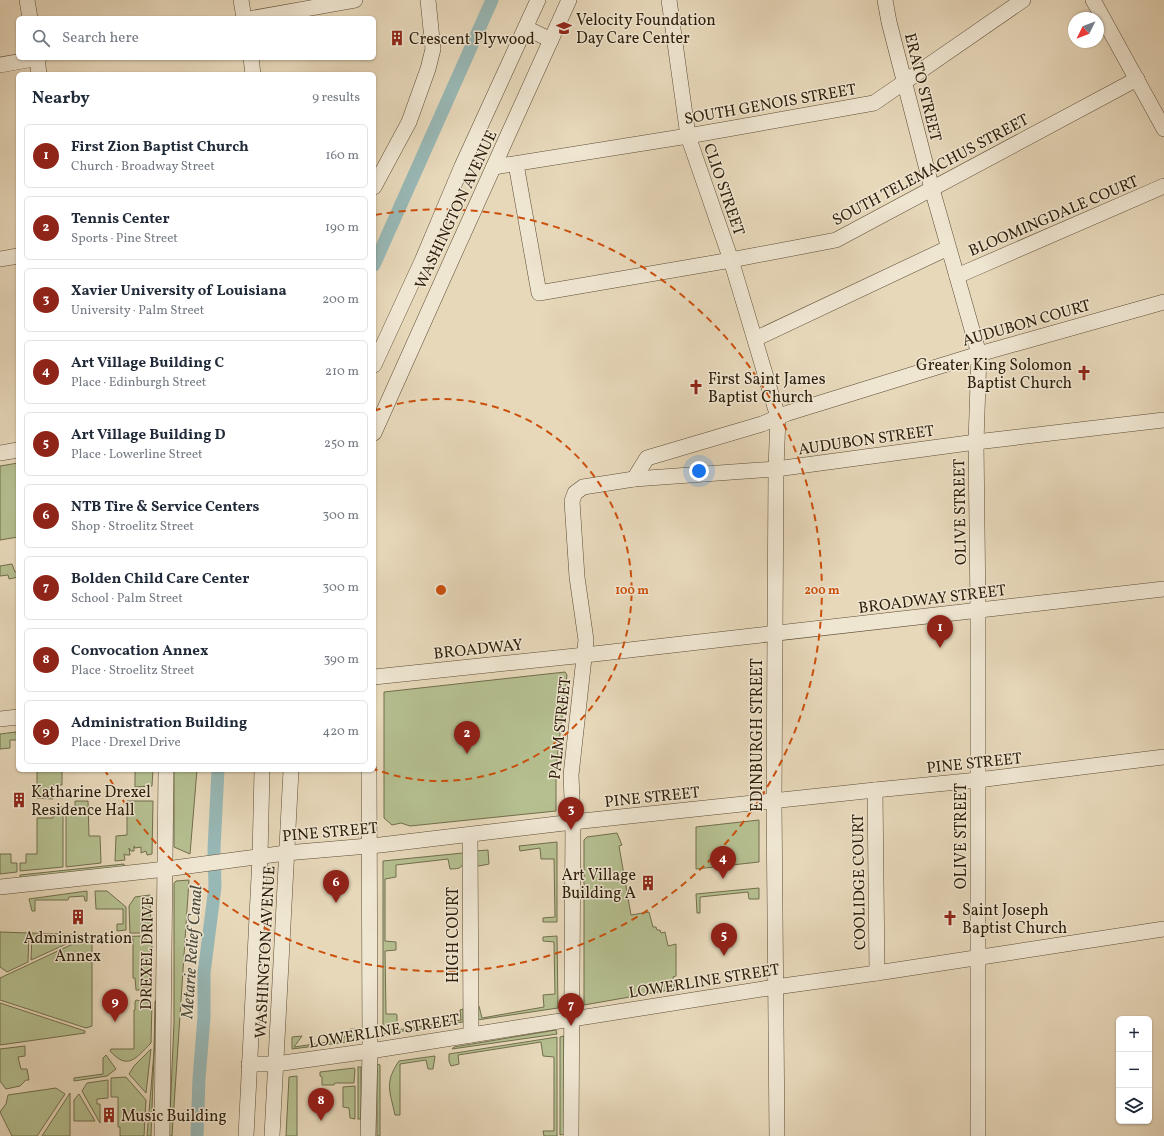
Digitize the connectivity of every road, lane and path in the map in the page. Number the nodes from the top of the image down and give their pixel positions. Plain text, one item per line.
1 (27, 0) edge
2 (241, 0) edge
3 (355, 0) edge
4 (428, 0) edge
5 (538, 0) edge
6 (568, 0) edge
7 (669, 0) edge
8 (885, 0) edge
9 (1023, 0) edge
10 (1093, 0) edge
11 (30, 16) edge
12 (244, 16) edge
13 (265, 16) edge
14 (526, 28) junction
15 (551, 40) junction
16 (26, 60) edge
17 (37, 60) edge
18 (250, 60) edge
19 (0, 65) edge
20 (40, 72) edge
21 (253, 72) edge
22 (1137, 79) junction
23 (905, 82) junction
24 (1164, 129) edge
25 (688, 136) junction
26 (516, 164) junction
27 (494, 167) junction
28 (376, 183) edge
29 (1164, 186) edge
30 (932, 189) junction
31 (948, 248) junction
32 (16, 256) edge
33 (0, 259) edge
34 (730, 260) junction
35 (422, 261) junction
36 (445, 272) junction
37 (956, 276) junction
38 (1164, 302) edge
39 (755, 338) junction
40 (980, 354) junction
41 (376, 361) edge
42 (778, 417) junction
43 (1164, 420) edge
44 (376, 428) edge
45 (976, 442) junction
46 (16, 450) edge
47 (0, 453) edge
48 (776, 469) junction
49 (634, 479) junction
50 (575, 493) joint
51 (1164, 589) edge
52 (978, 611) junction
53 (775, 634) junction
54 (585, 655) junction
55 (376, 677) edge
56 (16, 717) edge
57 (0, 719) edge
58 (1164, 756) edge
59 (166, 772) edge
60 (262, 772) edge
61 (291, 772) edge
62 (368, 772) edge
63 (978, 780) junction
64 (875, 790) junction
65 (774, 801) junction
66 (573, 822) junction
67 (470, 835) junction
68 (368, 846) junction
69 (286, 853) junction
70 (260, 857) junction
71 (166, 869) junction
72 (0, 887) edge
73 (1164, 929) edge
74 (978, 958) junction
75 (877, 973) junction
76 (775, 987) junction
77 (572, 1019) junction
78 (471, 1035) junction
79 (370, 1051) junction
80 (249, 1064) junction
81 (276, 1064) junction
82 (162, 1136) edge
83 (246, 1136) edge
84 (272, 1136) edge
85 (368, 1136) edge
86 (571, 1136) edge
87 (777, 1136) edge
88 (978, 1136) edge

1 - 11 street
2 - 12 street
3 - 13 street
4 - 28 street
5 - 14 street, WASHINGTON AVENUE
6 - 15 street, WASHINGTON AVENUE
7 - 25 street, CLIO STREET
8 - 23 street, ERATO STREET
9 - 23 street, SOUTH GENOIS STREET
10 - 22 street
14 - 15 street
14 - 35 street, WASHINGTON AVENUE
15 - 27 street, WASHINGTON AVENUE
16 - 19 street
17 - 20 street
18 - 21 street
22 - 24 street
22 - 30 street, SOUTH TELEMACHUS STREET
23 - 25 street, SOUTH GENOIS STREET
23 - 30 street, ERATO STREET
25 - 26 street, SOUTH GENOIS STREET
25 - 34 street, CLIO STREET
26 - 27 street, SOUTH GENOIS STREET
26 - 34 street, SOUTH TELEMACHUS STREET
27 - 36 street, WASHINGTON AVENUE
29 - 37 street, BLOOMINGDALE COURT
30 - 31 street, ERATO STREET
30 - 34 street, SOUTH TELEMACHUS STREET
31 - 37 street, ERATO STREET
31 - 39 street, BLOOMINGDALE COURT
32 - 33 street
34 - 39 street, CLIO STREET
35 - 36 street
35 - 41 street, WASHINGTON AVENUE
36 - 44 street, WASHINGTON AVENUE
37 - 40 street, OLIVE STREET
38 - 40 street, AUDUBON COURT
39 - 42 street, EDINBURGH STREET
40 - 42 street, AUDUBON COURT
40 - 45 street, OLIVE STREET
42 - 48 street, EDINBURGH STREET
42 - 49 street, AUDUBON COURT
43 - 45 street, AUDUBON STREET
45 - 48 street, AUDUBON STREET
45 - 52 street, OLIVE STREET
46 - 47 street
48 - 49 street, AUDUBON STREET
48 - 53 street, EDINBURGH STREET
49 - 50 street, AUDUBON STREET
50 - 54 street, PALM STREET
51 - 52 street, BROADWAY STREET
52 - 53 street, BROADWAY STREET
52 - 63 street, OLIVE STREET
53 - 54 street, BROADWAY STREET
53 - 65 street, EDINBURGH STREET
54 - 55 street, BROADWAY
54 - 66 street, PALM STREET
56 - 57 street
58 - 63 street, PINE STREET
59 - 71 street, DREXEL DRIVE
60 - 70 street, WASHINGTON AVENUE
61 - 69 street, WASHINGTON AVENUE
62 - 68 street
63 - 64 street, PINE STREET
63 - 74 street, OLIVE STREET
64 - 65 street, PINE STREET
64 - 75 street, COOLIDGE COURT
65 - 66 street, PINE STREET
65 - 76 street, EDINBURGH STREET
66 - 67 street, PINE STREET
66 - 77 street, PALM STREET
67 - 68 street, PINE STREET
67 - 78 street, HIGH COURT
68 - 69 street, PINE STREET
68 - 79 street
69 - 70 street, PINE STREET
69 - 81 street, WASHINGTON AVENUE
70 - 71 street, PINE STREET
70 - 80 street, WASHINGTON AVENUE
71 - 72 street, PINE STREET
71 - 82 street, DREXEL DRIVE
73 - 74 street, LOWERLINE STREET
74 - 75 street, LOWERLINE STREET
74 - 88 street, OLIVE STREET
75 - 76 street, LOWERLINE STREET
76 - 77 street, LOWERLINE STREET
76 - 87 street, EDINBURGH STREET
77 - 78 street, LOWERLINE STREET
77 - 86 street, PALM STREET
78 - 79 street, LOWERLINE STREET
79 - 81 street, LOWERLINE STREET
79 - 85 street
80 - 81 street, LOWERLINE STREET
80 - 83 street, WASHINGTON AVENUE
81 - 84 street, WASHINGTON AVENUE

